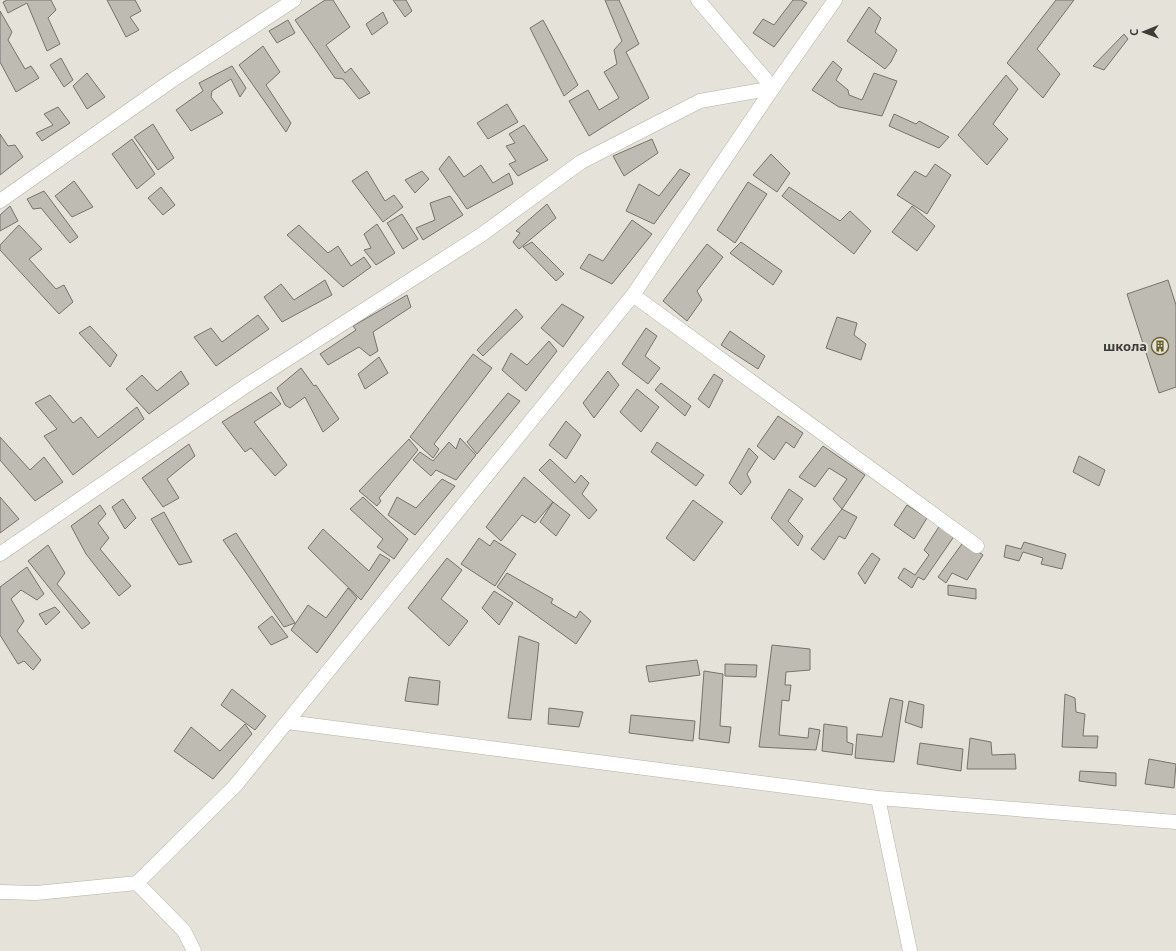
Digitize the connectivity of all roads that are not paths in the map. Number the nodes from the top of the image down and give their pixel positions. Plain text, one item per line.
1 (294, 0) edge
2 (698, 0) edge
3 (834, 0) edge
4 (773, 88) junction
5 (0, 201) edge
6 (633, 295) junction
7 (977, 546) dead end
8 (0, 554) edge
9 (287, 722) junction
10 (878, 798) junction
11 (1176, 822) edge
12 (137, 883) junction
13 (0, 892) edge
14 (194, 951) edge
15 (910, 951) edge

1 - 5 street
2 - 4 street
3 - 4 street
4 - 6 street
4 - 8 street
6 - 7 street
6 - 9 street
9 - 10 street
9 - 12 street
10 - 11 street
10 - 15 street
12 - 13 street
12 - 14 street

